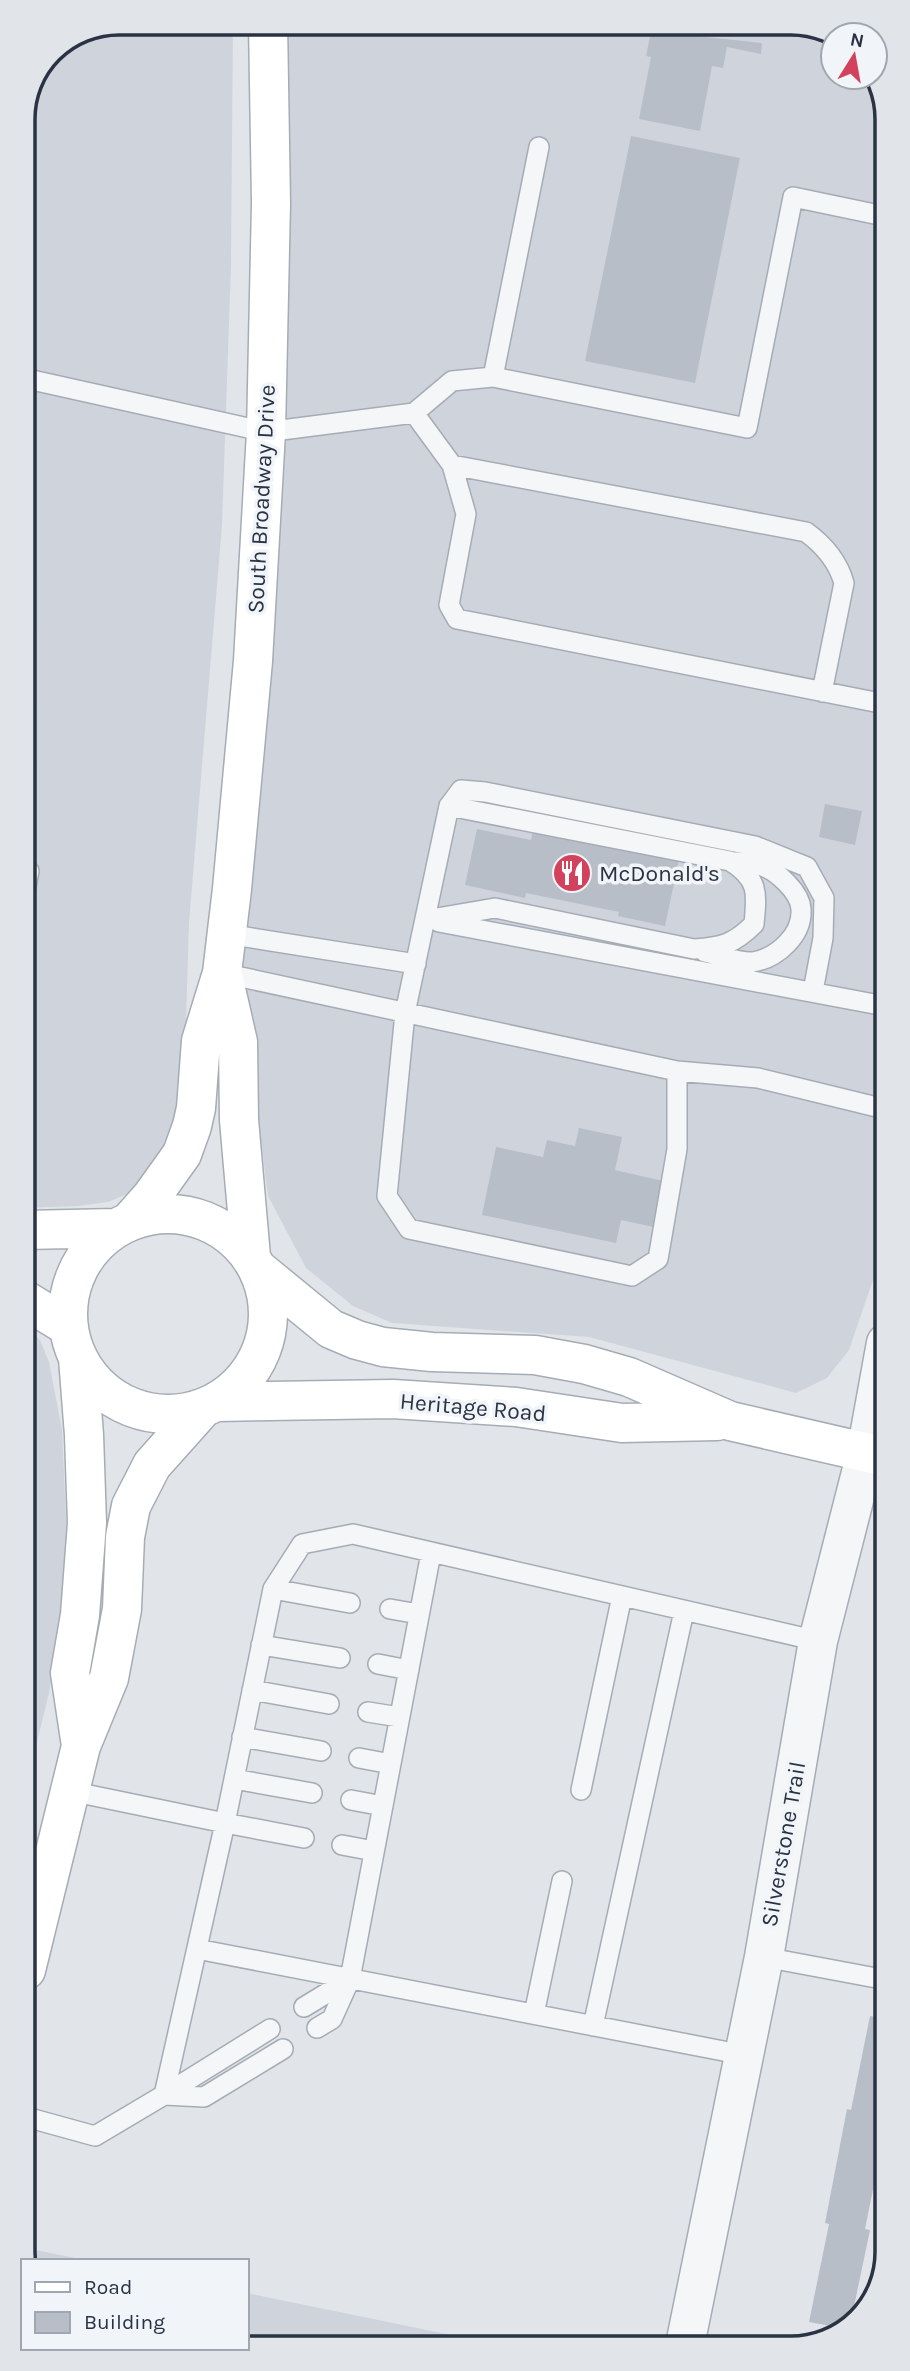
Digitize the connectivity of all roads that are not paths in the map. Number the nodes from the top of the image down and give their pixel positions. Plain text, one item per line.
1 (268, 35) edge
2 (539, 147) dead end
3 (875, 214) edge
4 (493, 377) junction
5 (35, 381) edge
6 (414, 414) junction
7 (266, 432) junction
8 (452, 466) junction
9 (822, 692) junction
10 (875, 702) edge
11 (449, 806) junction
12 (730, 861) junction
13 (425, 920) junction
14 (227, 933) junction
15 (694, 949) junction
16 (416, 964) junction
17 (222, 974) junction
18 (813, 991) junction
19 (875, 1004) edge
20 (405, 1013) junction
21 (677, 1072) junction
22 (875, 1106) edge
23 (123, 1225) junction
24 (35, 1229) edge
25 (255, 1263) junction
26 (35, 1309) edge
27 (73, 1342) junction
28 (209, 1406) junction
29 (730, 1421) junction
30 (875, 1455) edge
31 (875, 1458) edge
32 (430, 1553) junction
33 (273, 1589) junction
34 (622, 1596) junction
35 (350, 1603) dead end
36 (390, 1609) dead end
37 (684, 1611) junction
38 (419, 1614) junction
39 (818, 1642) junction
40 (261, 1645) junction
41 (340, 1658) dead end
42 (378, 1664) dead end
43 (409, 1670) junction
44 (252, 1690) junction
45 (329, 1704) dead end
46 (368, 1712) dead end
47 (400, 1717) junction
48 (242, 1737) junction
49 (81, 1746) junction
50 (321, 1751) dead end
51 (359, 1758) dead end
52 (391, 1764) junction
53 (234, 1779) junction
54 (581, 1790) dead end
55 (69, 1791) junction
56 (312, 1793) dead end
57 (351, 1800) dead end
58 (383, 1806) junction
59 (225, 1823) junction
60 (304, 1838) dead end
61 (342, 1845) dead end
62 (374, 1851) junction
63 (562, 1881) dead end
64 (35, 1933) edge
65 (197, 1950) junction
66 (764, 1957) junction
67 (875, 1978) edge
68 (350, 1979) junction
69 (304, 2007) dead end
70 (534, 2014) junction
71 (593, 2026) junction
72 (317, 2028) dead end
73 (270, 2029) dead end
74 (283, 2049) dead end
75 (744, 2055) junction
76 (164, 2095) junction
77 (35, 2119) edge
78 (687, 2336) edge

1 - 7 main road, South Broadway Drive
2 - 4 lane
3 - 4 lane
4 - 6 lane
5 - 7 lane
6 - 7 lane
6 - 8 lane
7 - 14 main road, South Broadway Drive
8 - 9 lane
8 - 9 lane
9 - 10 lane
11 - 12 lane
11 - 13 lane
11 - 18 lane
12 - 15 lane
12 - 15 lane
13 - 15 lane
13 - 16 lane
13 - 18 lane
14 - 16 lane
14 - 17 main road, South Broadway Drive
16 - 20 lane
17 - 20 lane
17 - 23 main road, South Broadway Drive
17 - 25 main road, South Broadway Drive
18 - 19 lane
20 - 21 lane
20 - 21 lane
21 - 22 lane
23 - 24 main road
23 - 25 main road
23 - 27 main road
25 - 28 main road
25 - 29 main road, Heritage Road
26 - 27 main road
27 - 28 main road
27 - 49 main road
28 - 29 main road, Heritage Road
28 - 49 main road
29 - 30 main road, Heritage Road
31 - 39 street, Silverstone Trail
32 - 33 lane
32 - 34 lane
32 - 38 lane
33 - 35 lane
33 - 40 lane
34 - 37 lane
34 - 54 lane
36 - 38 lane
37 - 39 lane
37 - 71 lane
38 - 43 lane
39 - 66 street, Silverstone Trail
40 - 41 lane
40 - 44 lane
42 - 43 lane
43 - 47 lane
44 - 45 lane
44 - 48 lane
46 - 47 lane
47 - 52 lane
48 - 50 lane
48 - 53 lane
49 - 55 main road
51 - 52 lane
52 - 58 lane
53 - 56 lane
53 - 59 lane
55 - 59 lane
55 - 64 main road
57 - 58 lane
58 - 62 lane
59 - 60 lane
59 - 65 lane
61 - 62 lane
62 - 68 lane
63 - 70 lane
65 - 68 lane
65 - 76 lane
66 - 67 lane
66 - 75 street, Silverstone Trail
68 - 69 lane
68 - 70 lane
68 - 72 lane
70 - 71 lane
71 - 75 lane
73 - 76 lane
74 - 76 lane
75 - 78 street, Silverstone Trail
76 - 77 lane

